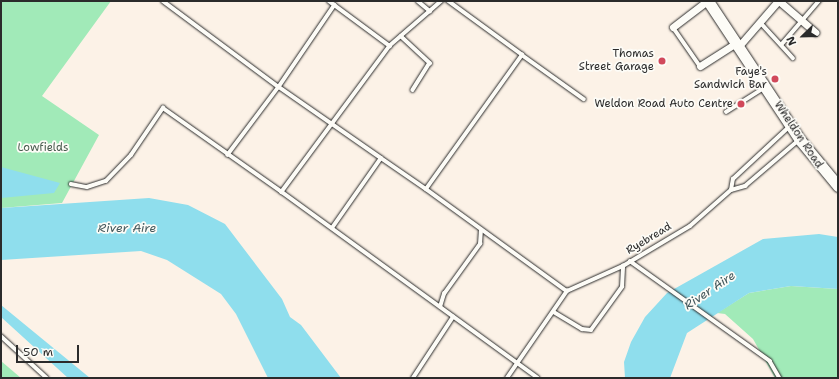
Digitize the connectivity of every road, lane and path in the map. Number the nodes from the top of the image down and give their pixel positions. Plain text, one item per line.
1 (163, 1) edge
2 (329, 1) edge
3 (418, 1) edge
4 (442, 1) edge
5 (448, 1) edge
6 (707, 1) edge
7 (779, 1) edge
8 (819, 1) edge
9 (335, 5) junction
10 (430, 11) junction
11 (802, 21) junction
12 (760, 22) junction
13 (673, 27) joint
14 (815, 32) dead end
15 (401, 36) junction
16 (782, 44) junction
17 (737, 45) junction
18 (390, 46) junction
19 (522, 55) junction
20 (793, 58) dead end
21 (700, 66) joint
22 (280, 87) junction
23 (766, 87) junction
24 (413, 90) dead end
25 (584, 99) dead end
26 (726, 112) dead end
27 (332, 124) junction
28 (791, 125) junction
29 (800, 140) junction
30 (228, 155) junction
31 (381, 158) junction
32 (71, 184) dead end
33 (838, 186) edge
34 (426, 189) junction
35 (731, 190) junction
36 (282, 192) junction
37 (332, 228) junction
38 (481, 230) junction
39 (630, 262) junction
40 (623, 266) junction
41 (567, 291) junction
42 (440, 308) junction
43 (554, 312) junction
44 (453, 317) junction
45 (1, 336) edge
46 (516, 363) junction
47 (47, 378) edge
48 (413, 378) edge
49 (507, 378) edge
50 (538, 378) edge
51 (780, 378) edge

1 - 22 lane
2 - 9 lane
3 - 10 lane
4 - 10 lane
5 - 19 lane
6 - 13 street
6 - 17 street, Wheldon Road
7 - 11 street
7 - 12 street
8 - 11 lane
9 - 18 lane
9 - 22 lane
10 - 15 lane
11 - 14 street
11 - 16 lane
12 - 16 lane
12 - 17 street
13 - 21 lane
15 - 18 lane
15 - 24 lane
16 - 20 lane
17 - 21 street
17 - 23 street, Wheldon Road
18 - 27 lane
19 - 25 lane
19 - 34 lane
22 - 27 lane
22 - 30 lane
23 - 26 lane
23 - 28 street, Wheldon Road
27 - 31 lane
27 - 36 lane
28 - 29 street, Wheldon Road
28 - 35 lane, Ryebread
29 - 33 street, Wheldon Road
29 - 35 lane, Ryebread
30 - 32 lane
30 - 36 lane
31 - 34 lane
31 - 37 lane
34 - 38 lane
35 - 39 lane, Ryebread
36 - 37 lane
37 - 42 lane
38 - 41 lane
38 - 42 lane
39 - 40 lane, Ryebread
39 - 51 lane
40 - 41 lane, Ryebread
40 - 43 lane
41 - 43 lane
42 - 44 lane
43 - 46 lane
44 - 46 lane
44 - 48 lane
45 - 47 lane
46 - 49 lane
46 - 50 lane

